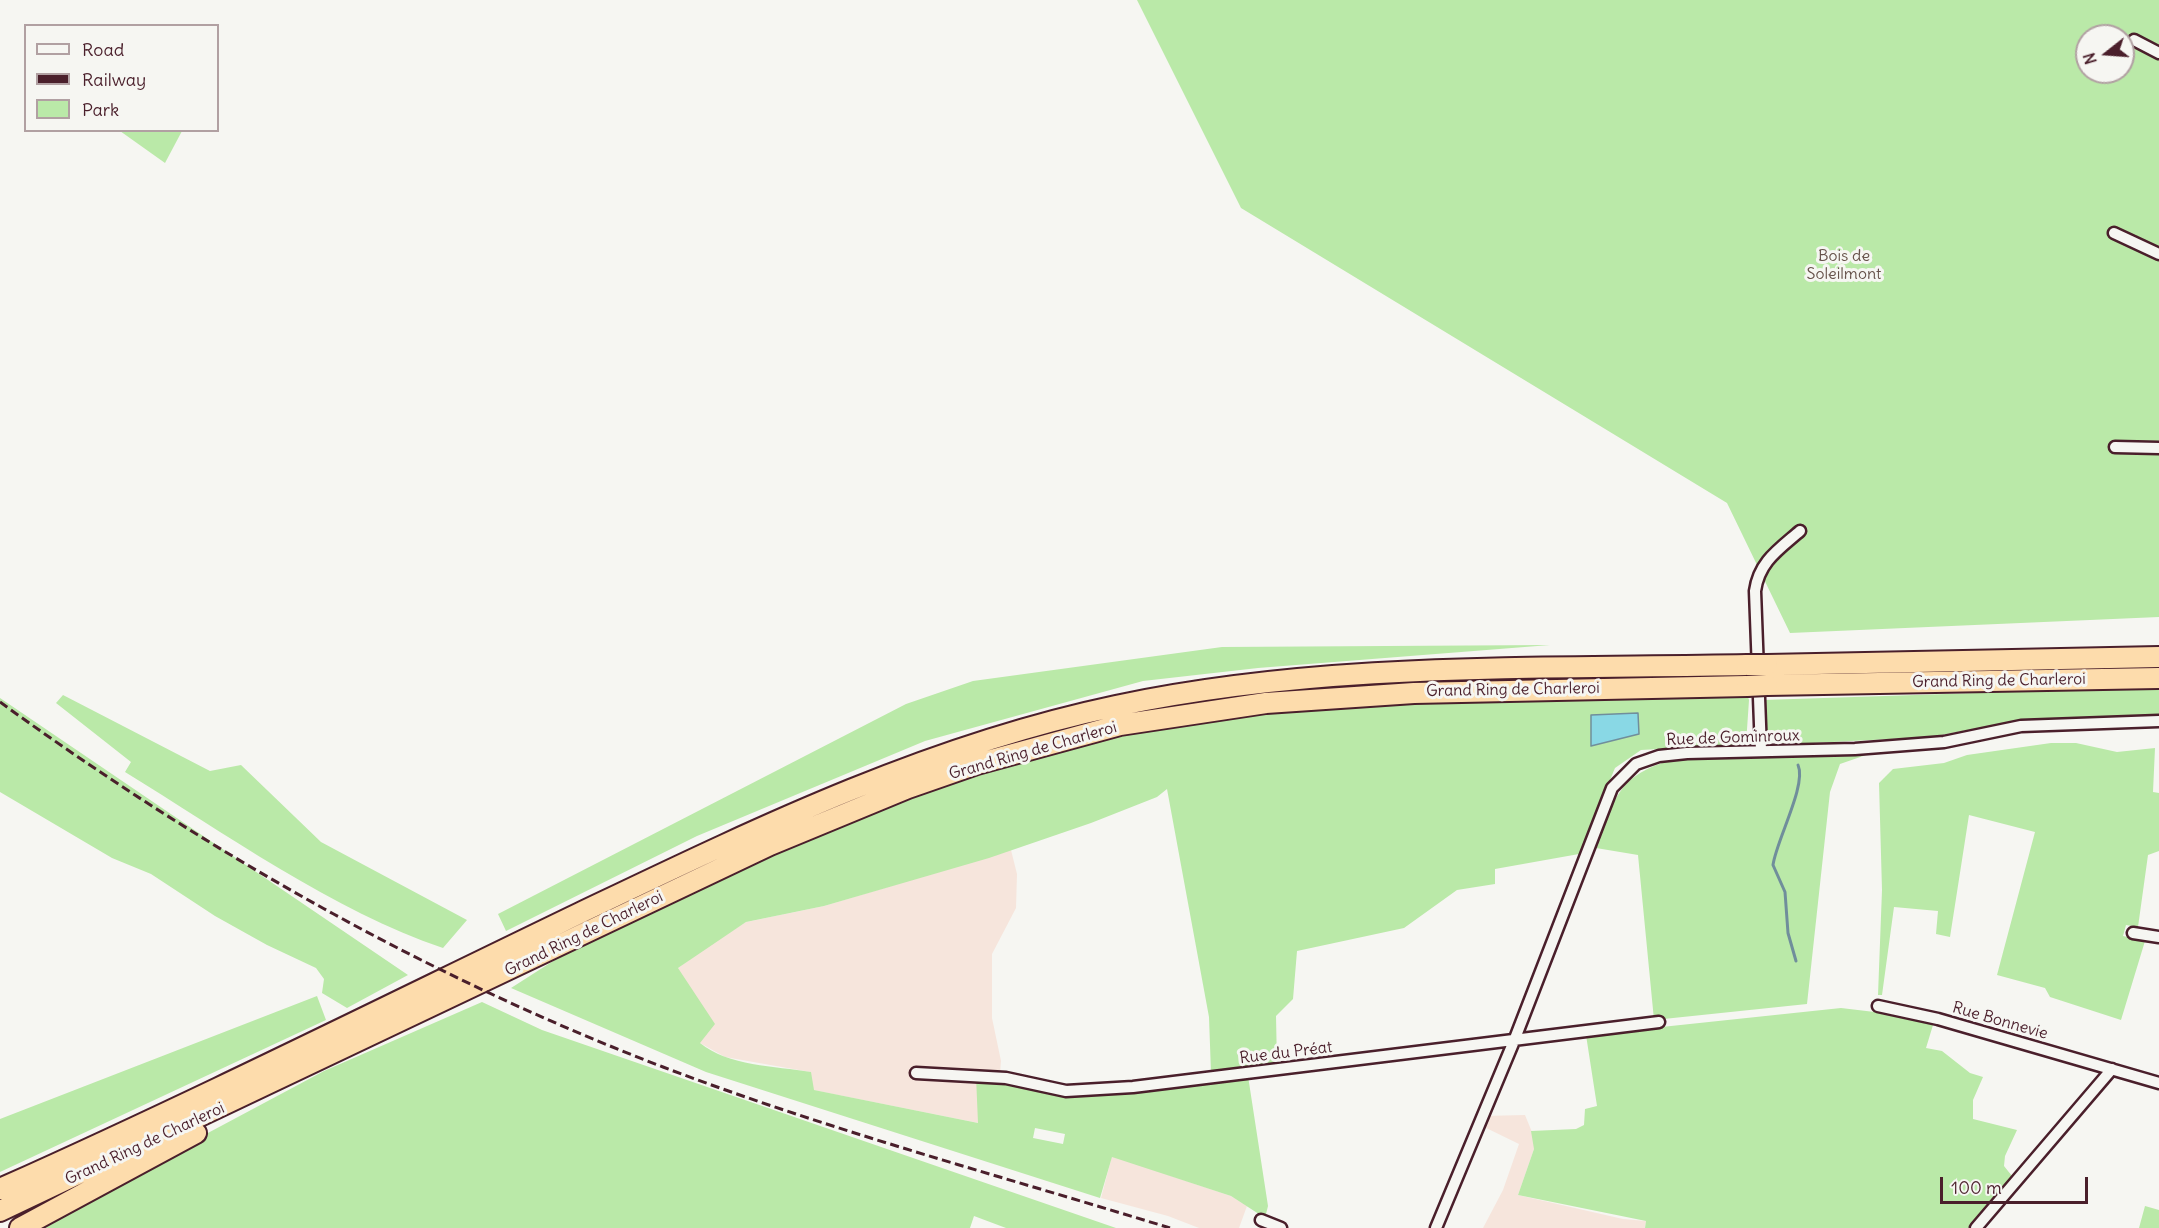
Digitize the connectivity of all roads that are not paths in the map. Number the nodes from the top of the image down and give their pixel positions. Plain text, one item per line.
1 (2135, 41) edge
2 (2159, 53) edge
3 (2114, 233) dead end
4 (2159, 254) edge
5 (2115, 447) dead end
6 (2159, 448) edge
7 (1800, 531) dead end
8 (2159, 657) edge
9 (2159, 678) edge
10 (2159, 721) edge
11 (1761, 751) junction
12 (2133, 933) dead end
13 (2159, 938) edge
14 (1878, 1006) dead end
15 (1659, 1022) dead end
16 (1514, 1041) junction
17 (2112, 1069) junction
18 (916, 1073) dead end
19 (2159, 1083) edge
20 (230, 1104) junction
21 (0, 1189) edge
22 (0, 1211) edge
23 (1261, 1220) dead end
24 (20, 1228) edge
25 (1281, 1228) edge
26 (1436, 1228) edge
27 (1976, 1228) edge

1 - 2 street
3 - 4 street
5 - 6 street
7 - 11 street
8 - 21 highway, Grand Ring de Charleroi, bridge
9 - 20 highway, Grand Ring de Charleroi, bridge
10 - 11 street, Rue de Gominroux
11 - 16 street, Rue de Gominroux
12 - 13 street
14 - 17 street, Rue Bonnevie
15 - 16 street, Rue du Préat
16 - 18 street, Rue du Préat
16 - 26 street, Rue de Gominroux
17 - 19 street, Rue Bonnevie
17 - 27 street
20 - 22 highway, Grand Ring de Charleroi
20 - 24 highway
23 - 25 street

